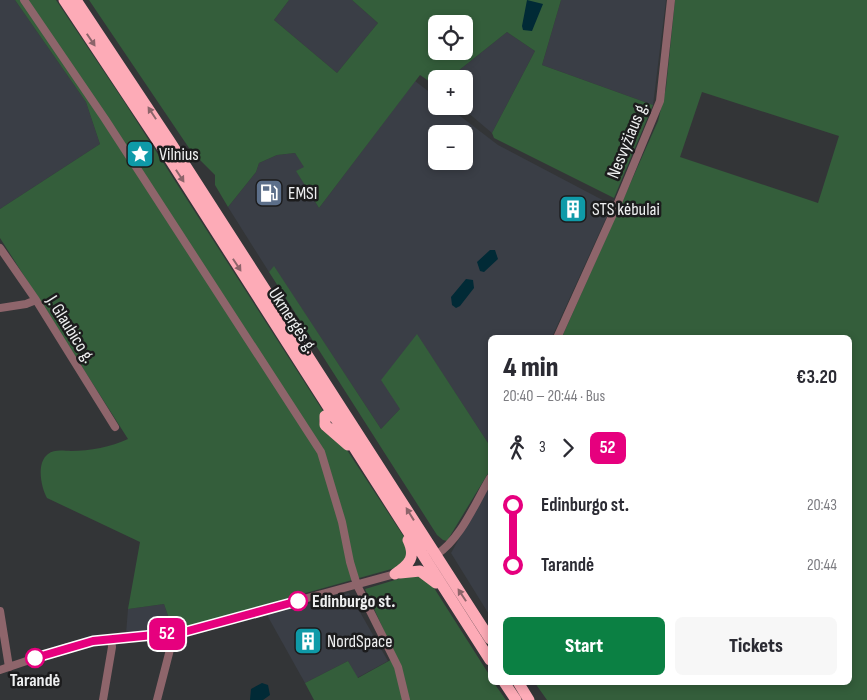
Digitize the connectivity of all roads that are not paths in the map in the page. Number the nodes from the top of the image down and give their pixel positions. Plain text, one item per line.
1 (24, 0) edge
2 (64, 0) edge
3 (76, 0) edge
4 (671, 0) edge
5 (0, 248) edge
6 (36, 300) junction
7 (0, 308) edge
8 (558, 335) edge
9 (332, 412) junction
10 (115, 427) dead end
11 (360, 435) junction
12 (488, 481) edge
13 (400, 521) junction
14 (436, 555) junction
15 (395, 574) junction
16 (357, 585) junction
17 (447, 593) junction
18 (0, 611) edge
19 (174, 634) junction
20 (488, 636) edge
21 (111, 639) junction
22 (488, 657) edge
23 (9, 667) junction
24 (0, 670) edge
25 (506, 685) edge
26 (520, 685) edge
27 (103, 700) edge
28 (157, 700) edge
29 (406, 700) edge
30 (516, 700) edge
31 (529, 700) edge

1 - 16 street
2 -> 9 highway, Ukmergės g.
11 -> 3 highway, Ukmergės g.
4 - 8 street, Nesvyžiaus g.
5 - 6 street, J. Glaubico g.
6 - 7 street
6 - 10 street, J. Glaubico g.
9 - 11 highway
9 - 13 highway
14 -> 11 highway, Ukmergės g.
12 - 14 street
13 - 15 highway
13 - 17 highway
20 -> 14 highway, Ukmergės g.
15 - 16 street
15 - 17 highway
16 - 19 street
16 - 29 street
17 - 22 highway
18 - 23 street
19 - 21 street
19 - 28 street
21 - 23 street
21 - 27 street
23 - 24 street
25 - 30 highway
26 - 31 highway

